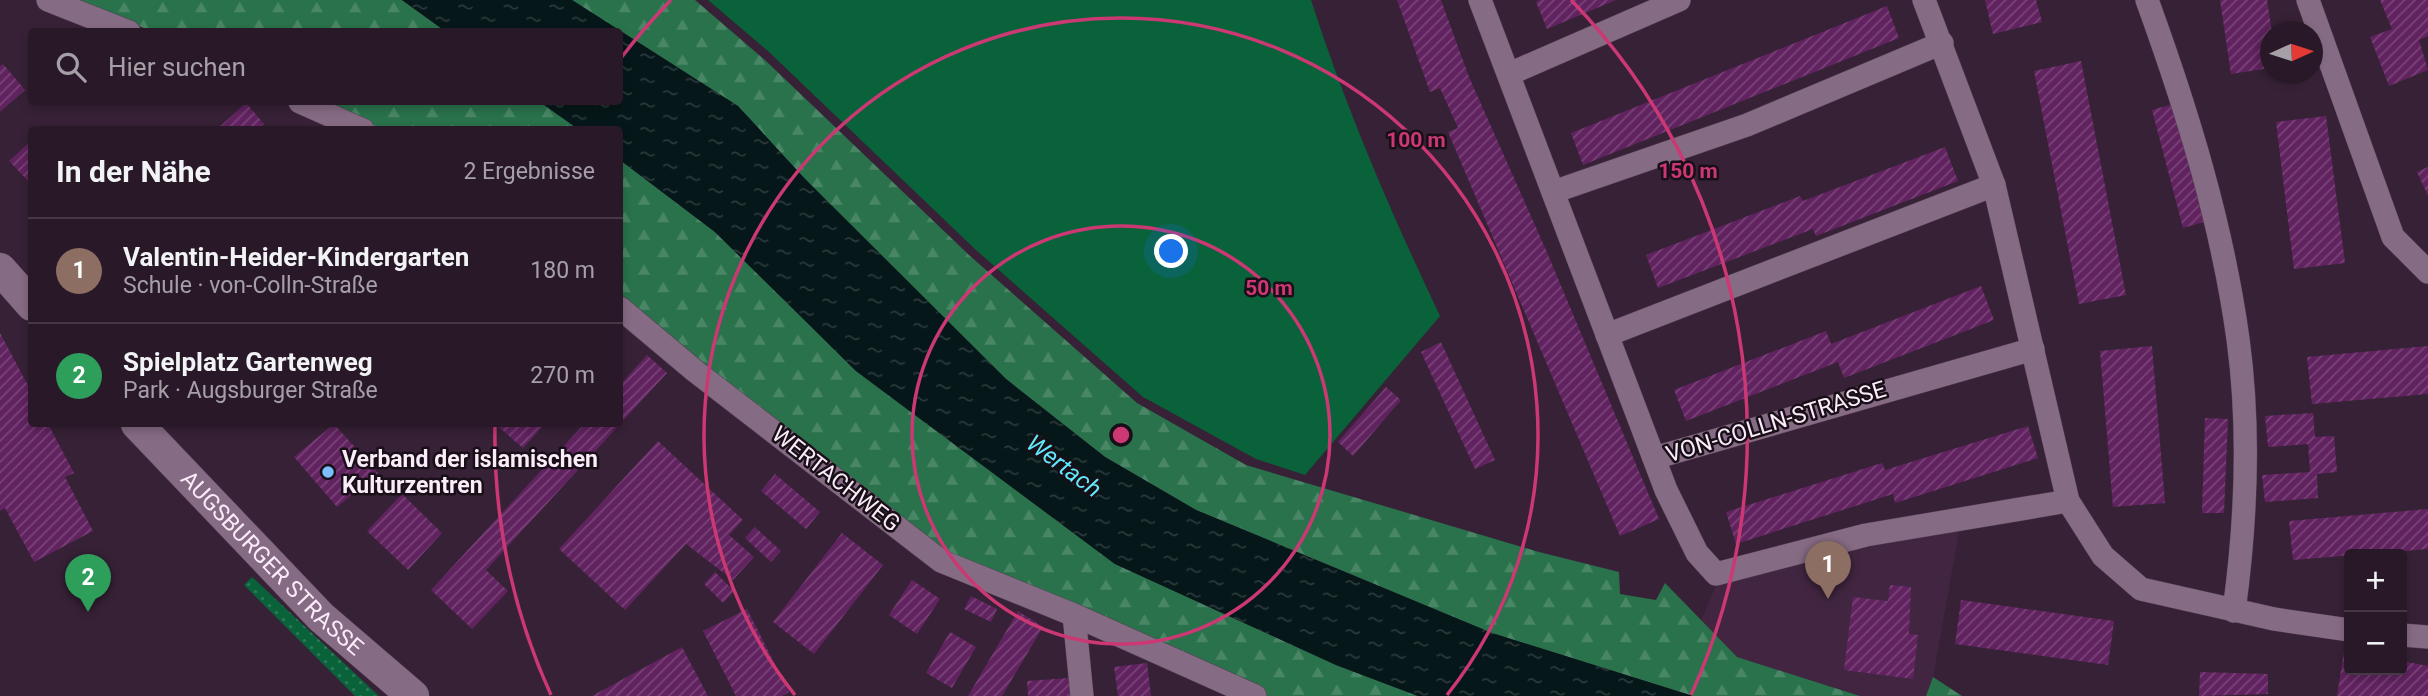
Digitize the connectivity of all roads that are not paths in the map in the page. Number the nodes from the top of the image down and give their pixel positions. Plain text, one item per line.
1 (48, 0) edge
2 (1480, 0) edge
3 (1679, 0) edge
4 (1924, 0) edge
5 (2147, 0) edge
6 (2308, 0) edge
7 (119, 28) edge
8 (1942, 43) junction
9 (1509, 74) junction
10 (307, 105) edge
11 (354, 126) edge
12 (1994, 185) junction
13 (1553, 192) junction
14 (0, 269) edge
15 (2428, 272) edge
16 (28, 300) edge
17 (623, 311) edge
18 (1607, 335) junction
19 (2033, 349) junction
20 (140, 427) edge
21 (1654, 458) junction
22 (2068, 500) junction
23 (2234, 611) junction
24 (1074, 615) junction
25 (2344, 629) edge
26 (2407, 635) edge
27 (2428, 637) edge
28 (413, 696) edge
29 (1082, 696) edge
30 (1255, 696) edge

1 - 7 street
2 - 9 street, VON-COLLN-STRASSE
3 - 9 street
4 - 8 street
5 - 23 street
6 - 15 street
8 - 12 street
8 - 13 street
9 - 13 street, VON-COLLN-STRASSE
10 - 11 street
12 - 18 street
12 - 19 street
13 - 18 street, VON-COLLN-STRASSE
14 - 16 main road
17 - 24 street, WERTACHWEG
18 - 21 street, VON-COLLN-STRASSE
19 - 21 street, VON-COLLN-STRASSE
19 - 22 street
20 - 28 main road, AUGSBURGER STRASSE
21 - 22 street, VON-COLLN-STRASSE
22 - 23 street
23 - 25 street
24 - 29 street
24 - 30 street, WERTACHWEG
26 - 27 street

